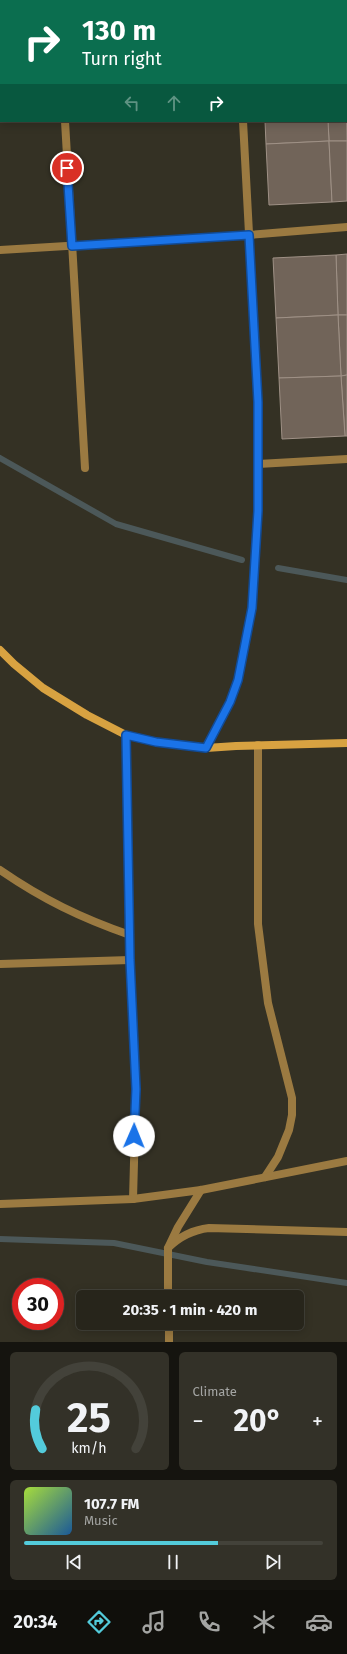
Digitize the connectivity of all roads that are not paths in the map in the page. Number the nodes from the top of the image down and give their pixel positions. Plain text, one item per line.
1 (65, 122) edge
2 (243, 122) edge
3 (347, 227) edge
4 (249, 235) junction
5 (72, 246) junction
6 (0, 250) edge
7 (347, 459) edge
8 (258, 464) junction
9 (85, 468) dead end
10 (0, 650) edge
11 (126, 735) junction
12 (347, 743) edge
13 (258, 745) junction
14 (206, 748) junction
15 (0, 870) edge
16 (130, 935) junction
17 (130, 960) junction
18 (0, 964) edge
19 (347, 1161) edge
20 (265, 1177) junction
21 (201, 1190) junction
22 (133, 1199) junction
23 (0, 1204) edge
24 (347, 1232) edge
25 (168, 1248) junction
26 (168, 1290) edge
27 (168, 1330) edge
28 (169, 1342) edge

1 - 5 street
2 - 4 street
3 - 4 street
4 - 5 street
4 - 8 street
5 - 6 street
5 - 9 street
7 - 8 street
8 - 14 street
10 - 11 main road
11 - 14 main road
11 - 16 street
12 - 13 main road
13 - 14 main road
13 - 20 street
15 - 16 street
16 - 17 street
17 - 18 street
17 - 22 street
19 - 20 street
20 - 21 street
21 - 22 street
21 - 25 street
22 - 23 street
24 - 25 street
25 - 26 street
27 - 28 street

